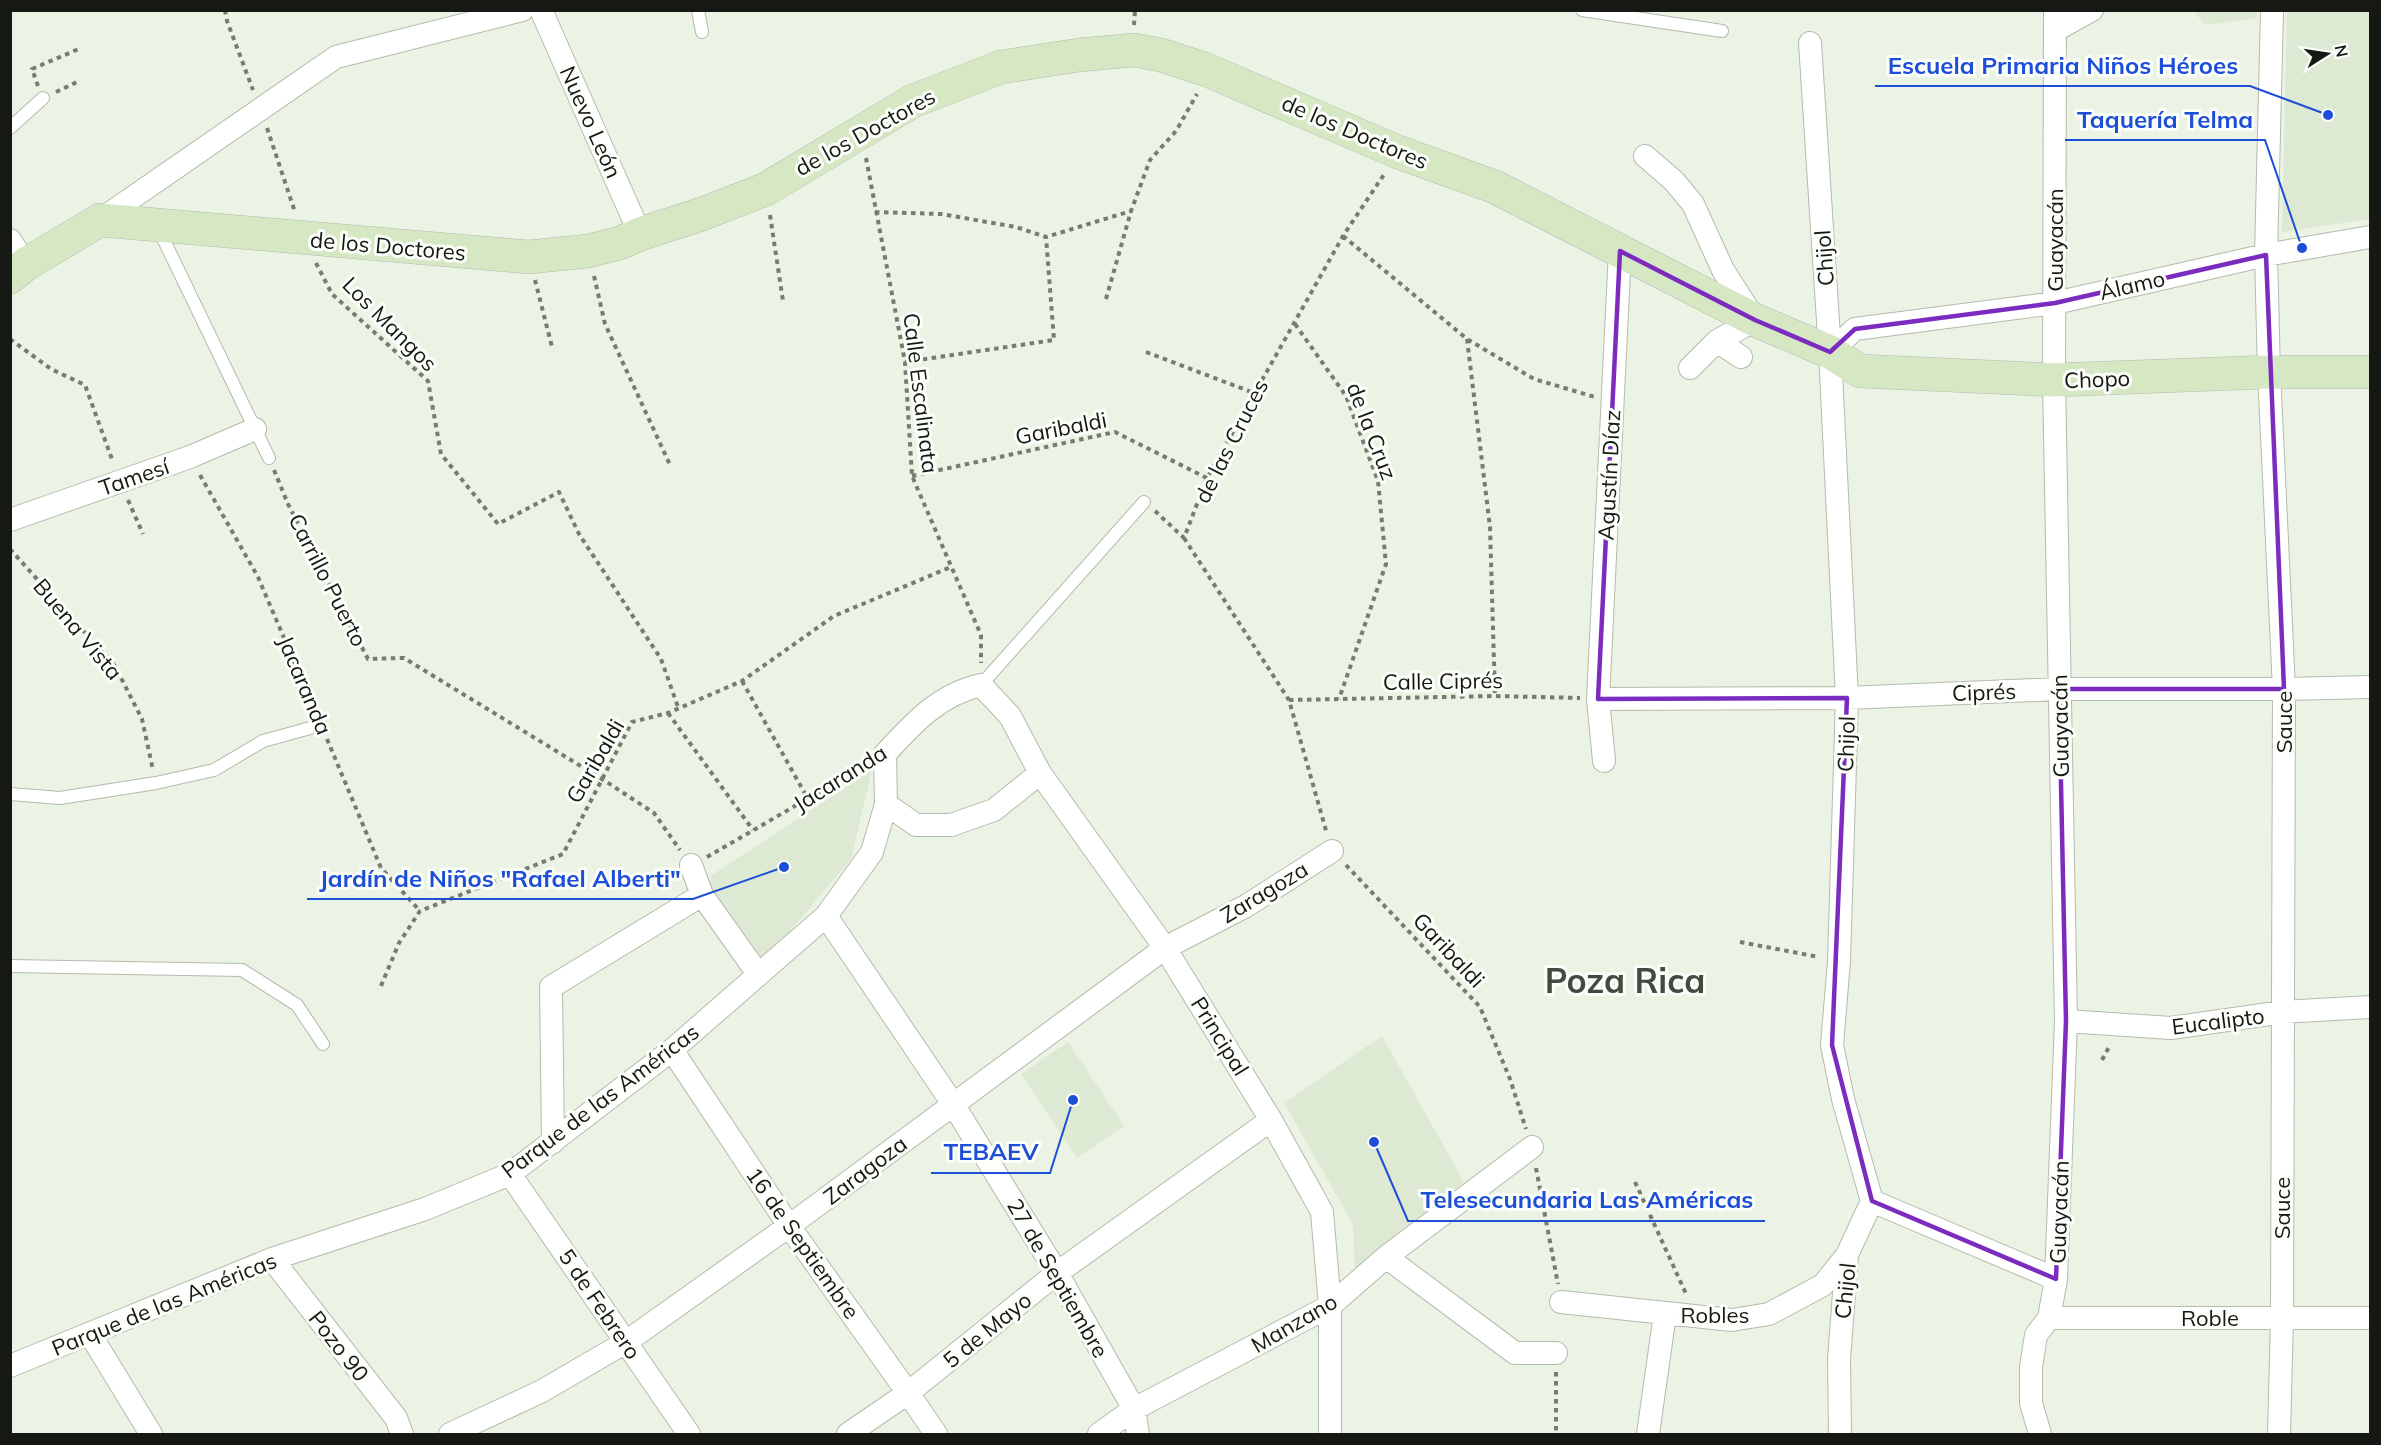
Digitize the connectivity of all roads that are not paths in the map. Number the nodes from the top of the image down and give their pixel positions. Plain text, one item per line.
1 (522, 10) edge
2 (541, 10) edge
3 (698, 10) edge
4 (1582, 10) edge
5 (2092, 10) edge
6 (2272, 10) edge
7 (2056, 20) edge
8 (1722, 31) dead end
9 (702, 32) dead end
10 (1810, 43) dead end
11 (43, 98) road end
12 (10, 128) edge
13 (1645, 156) dead end
14 (100, 220) junction
15 (156, 224) junction
16 (640, 234) junction
17 (2370, 237) edge
18 (1620, 250) junction
19 (2266, 255) junction
20 (16, 260) edge
21 (2055, 303) junction
22 (1755, 320) junction
23 (1717, 341) junction
24 (1830, 352) junction
25 (1741, 357) dead end
26 (1690, 368) dead end
27 (2269, 372) junction
28 (2370, 372) edge
29 (2054, 380) junction
30 (255, 429) junction
31 (269, 458) road end
32 (1144, 502) road end
33 (10, 520) edge
34 (981, 685) junction
35 (2370, 687) edge
36 (2059, 689) junction
37 (2284, 690) junction
38 (1847, 698) junction
39 (1598, 699) junction
40 (321, 725) road end
41 (885, 754) joint
42 (1604, 762) dead end
43 (1040, 773) junction
44 (10, 794) edge
45 (886, 804) junction
46 (1332, 850) road end
47 (691, 866) road end
48 (702, 895) junction
49 (826, 916) junction
50 (1165, 948) junction
51 (10, 966) edge
52 (758, 974) junction
53 (2370, 1007) edge
54 (2283, 1012) junction
55 (2066, 1021) junction
56 (323, 1044) dead end
57 (672, 1050) junction
58 (953, 1104) junction
59 (1271, 1120) junction
60 (553, 1142) junction
61 (1532, 1147) road end
62 (510, 1174) junction
63 (1872, 1201) junction
64 (789, 1226) junction
65 (1847, 1255) junction
66 (1386, 1257) junction
67 (272, 1259) junction
68 (1057, 1273) junction
69 (2056, 1279) junction
70 (1561, 1302) road end
71 (1330, 1306) junction
72 (1665, 1314) junction
73 (2049, 1318) junction
74 (2282, 1318) junction
75 (2370, 1318) edge
76 (90, 1334) junction
77 (626, 1342) junction
78 (1556, 1353) road end
79 (10, 1366) edge
80 (908, 1393) junction
81 (1134, 1409) junction
82 (151, 1434) edge
83 (402, 1434) edge
84 (450, 1434) edge
85 (688, 1434) edge
86 (848, 1434) edge
87 (936, 1434) edge
88 (1099, 1434) edge
89 (1138, 1434) edge
90 (1330, 1434) edge
91 (1648, 1434) edge
92 (1840, 1434) edge
93 (2040, 1434) edge
94 (2279, 1434) edge

1 - 14 street
2 - 16 street, Nuevo León
3 - 9 lane
4 - 8 lane
5 - 7 street
6 - 19 street, Sauce
7 - 21 street, Guayacán
10 - 24 street, Chijol
11 - 12 lane
13 - 22 street
14 - 15 street, de los Doctores
14 - 20 street
15 - 16 street, de los Doctores
15 - 30 lane
16 - 18 street, de los Doctores
17 - 19 street, Álamo
18 - 22 street, de los Doctores
18 - 39 street, Agustín Díaz
19 - 21 street, Álamo
19 - 27 street, Sauce
21 - 24 street, Álamo
21 - 29 street, Guayacán
22 - 23 street
22 - 24 street, de los Doctores
23 - 25 street
23 - 26 street
24 - 29 street, Chopo
24 - 38 street, Chijol
27 - 28 street, Chopo
27 - 29 street, Chopo
27 - 37 street, Sauce
29 - 36 street, Guayacán
30 - 31 lane
30 - 33 street, Tamesí
32 - 34 lane
34 - 41 street, Jacaranda
34 - 43 street, Principal
35 - 37 street, Ciprés
36 - 37 street, Ciprés
36 - 38 street, Ciprés
36 - 55 street, Guayacán
37 - 54 street, Sauce
38 - 39 street, Ciprés
38 - 63 street, Chijol
39 - 42 street, Agustín Díaz
40 - 44 lane
41 - 45 street, Parque de las Américas
43 - 45 street
43 - 50 street, Principal
45 - 49 street, Parque de las Américas
46 - 50 street, Zaragoza
47 - 48 street
48 - 52 street
48 - 60 street
49 - 52 street, Parque de las Américas
49 - 58 street, 27 de Septiembre
50 - 58 street, Zaragoza
50 - 59 street, Principal
51 - 56 lane
52 - 57 street, Parque de las Américas
53 - 54 street, Eucalipto
54 - 55 street, Eucalipto
54 - 74 street, Sauce
55 - 69 street, Guayacán
57 - 60 street, Parque de las Américas
57 - 64 street, 16 de Septiembre
58 - 64 street, Zaragoza
58 - 68 street, 27 de Septiembre
59 - 68 street, 5 de Mayo
59 - 71 street, Principal
60 - 62 street, Parque de las Américas
61 - 66 street, Manzano
62 - 67 street, Parque de las Américas
62 - 77 street, 5 de Febrero
63 - 65 street, Chijol
63 - 69 street
64 - 77 street, Zaragoza
64 - 80 street, 16 de Septiembre
65 - 72 street, Robles
65 - 92 street, Chijol
66 - 71 street, Manzano
66 - 78 street
67 - 76 street, Parque de las Américas
67 - 83 street, Pozo 90
68 - 80 street, 5 de Mayo
68 - 81 street, 27 de Septiembre
69 - 73 street, Guayacán
70 - 72 street, Robles
71 - 81 street, Manzano
71 - 90 street, Principal
72 - 91 street
73 - 74 street, Roble
73 - 93 street, Guayacán
74 - 75 street, Roble
74 - 94 street, Sauce
76 - 79 street, Parque de las Américas
76 - 82 street
77 - 84 street, Zaragoza
77 - 85 street, 5 de Febrero
80 - 86 street, 5 de Mayo
80 - 87 street, 16 de Septiembre
81 - 88 street, Manzano
81 - 89 street, 27 de Septiembre

